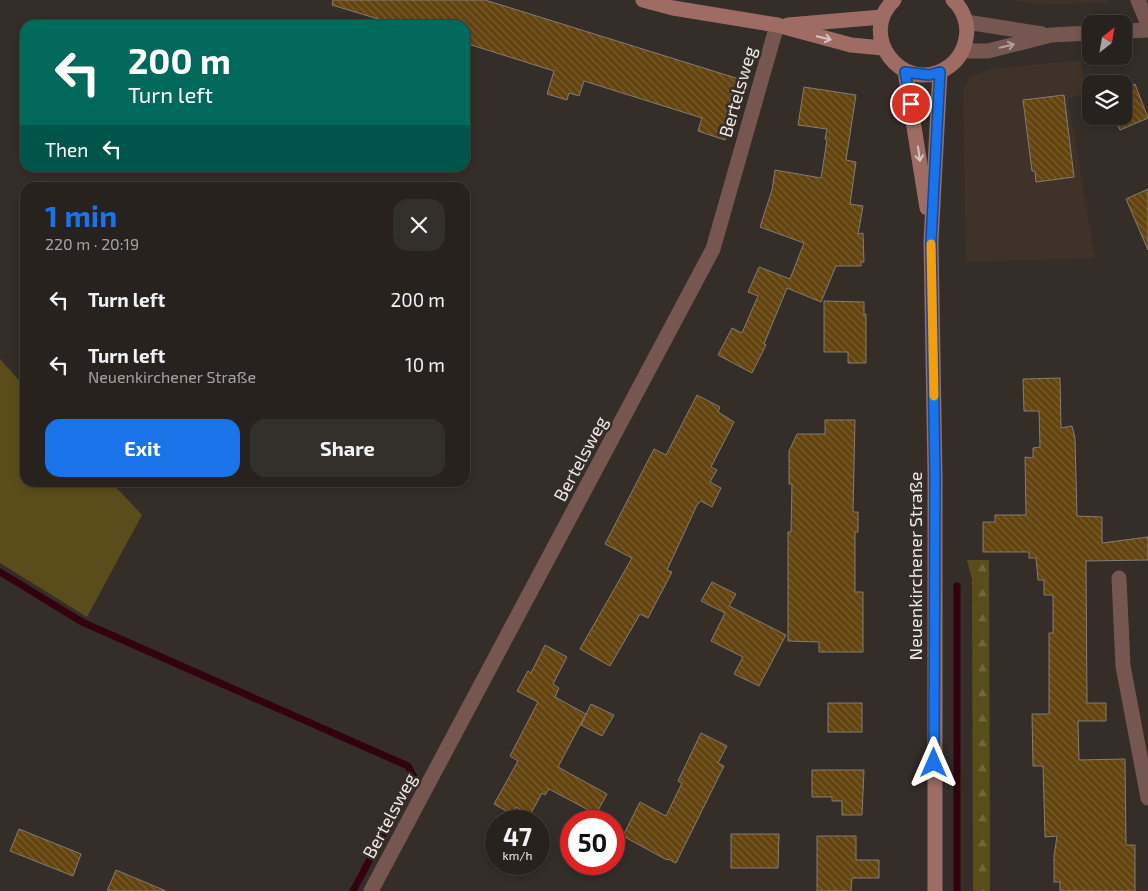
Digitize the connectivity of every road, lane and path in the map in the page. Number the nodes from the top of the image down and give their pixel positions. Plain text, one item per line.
1 (643, 0) edge
2 (894, 0) edge
3 (953, 0) edge
4 (1138, 0) edge
5 (882, 18) junction
6 (966, 22) junction
7 (1148, 24) edge
8 (777, 25) junction
9 (1148, 30) edge
10 (1132, 31) edge
11 (1082, 33) edge
12 (1050, 35) junction
13 (883, 48) junction
14 (963, 50) junction
15 (905, 72) junction
16 (940, 72) junction
17 (931, 241) junction
18 (1119, 578) dead end
19 (1148, 798) edge
20 (371, 891) edge
21 (935, 891) edge

1 - 8 main road
2 - 5 main road
3 - 6 main road
4 - 7 street
5 - 8 main road
5 - 13 main road
6 - 12 street
6 - 14 main road
8 -> 13 main road
8 - 20 street, Bertelsweg
9 - 10 street
11 - 12 street
14 -> 12 street
13 - 15 main road
14 - 16 main road
15 - 16 main road
15 -> 17 main road, Neuenkirchener Straße
16 - 17 main road, Neuenkirchener Straße
17 - 21 main road, Neuenkirchener Straße
18 - 19 street

